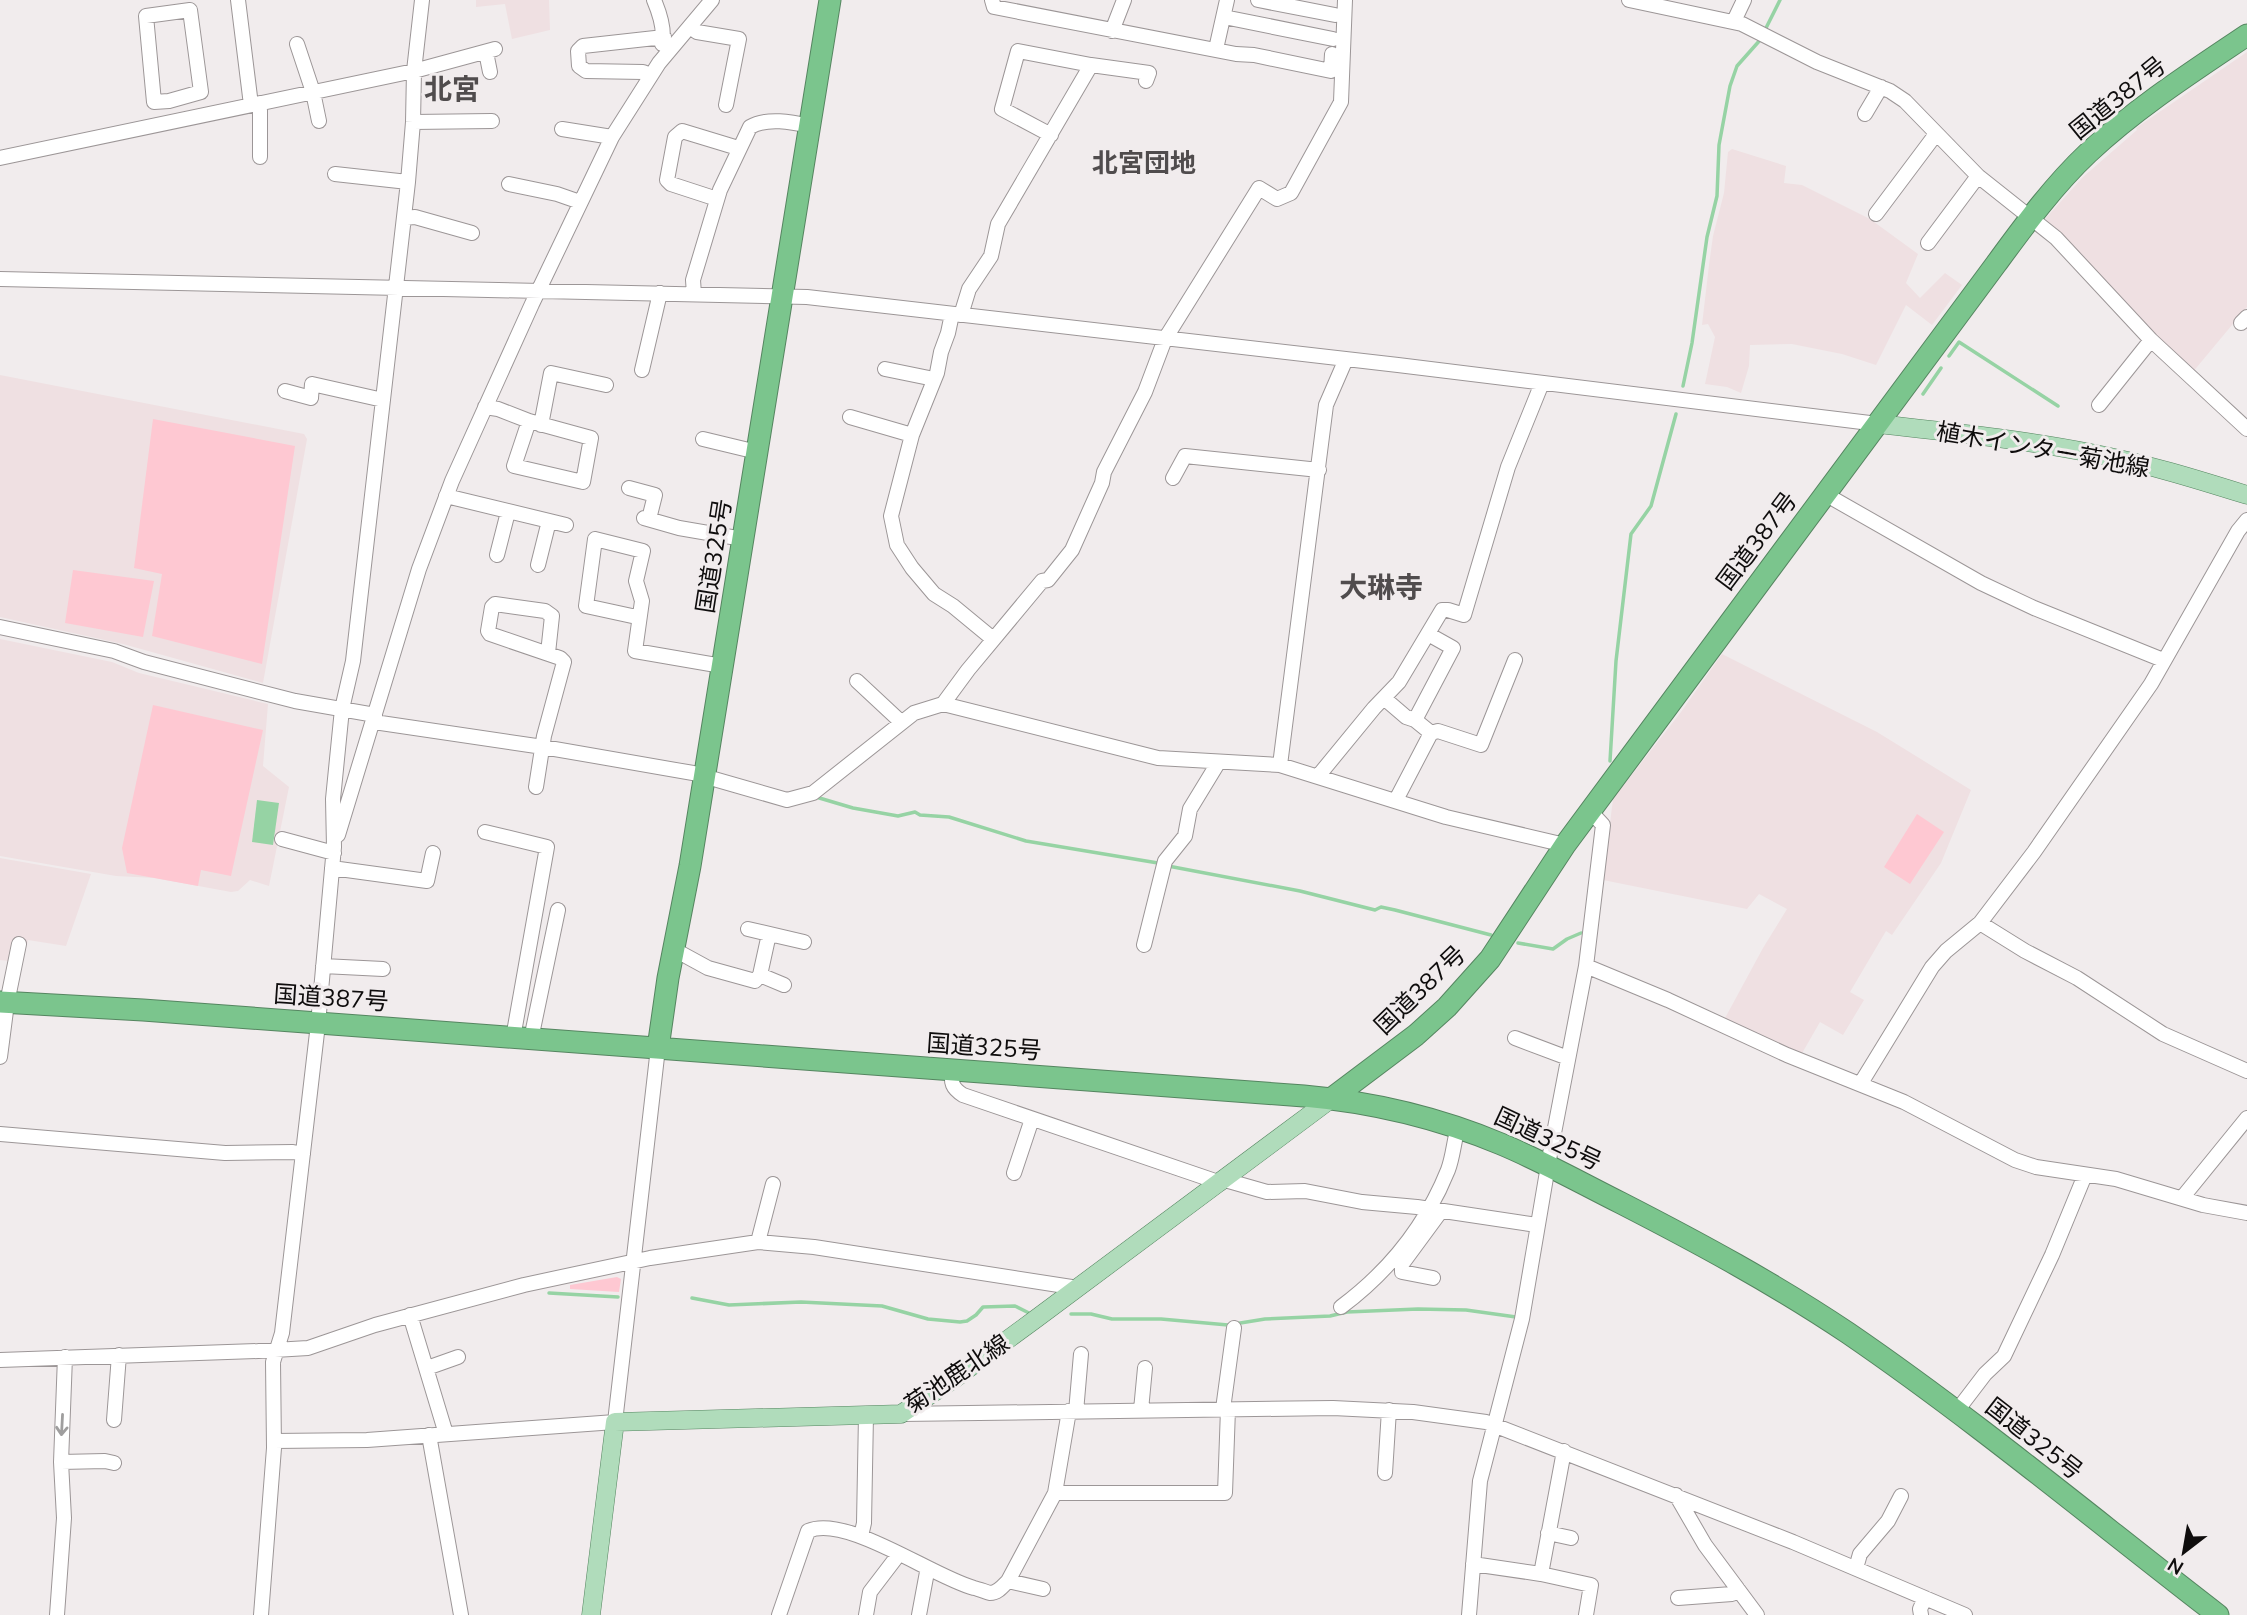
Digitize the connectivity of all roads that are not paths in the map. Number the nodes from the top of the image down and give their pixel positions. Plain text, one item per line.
1 (238, 0) edge
2 (422, 0) edge
3 (654, 0) edge
4 (712, 0) edge
5 (830, 0) edge
6 (992, 0) edge
7 (1123, 0) edge
8 (1227, 0) edge
9 (1258, 0) edge
10 (1345, 0) edge
11 (1629, 0) edge
12 (1744, 0) edge
13 (1336, 7) edge
14 (1224, 17) junction
15 (1734, 21) junction
16 (690, 27) junction
17 (1112, 31) junction
18 (2247, 35) edge
19 (664, 37) junction
20 (1333, 40) junction
21 (297, 44) dead end
22 (1216, 49) junction
23 (1091, 65) junction
24 (655, 69) junction
25 (414, 71) junction
26 (490, 72) dead end
27 (1148, 72) dead end
28 (1881, 87) junction
29 (313, 92) junction
30 (169, 101) junction
31 (255, 104) junction
32 (726, 105) dead end
33 (1865, 114) dead end
34 (319, 121) dead end
35 (492, 121) dead end
36 (174, 122) junction
37 (413, 122) junction
38 (810, 126) junction
39 (562, 130) dead end
40 (1936, 134) junction
41 (1051, 135) junction
42 (612, 137) junction
43 (738, 148) junction
44 (260, 157) dead end
45 (0, 159) edge
46 (335, 174) dead end
47 (1978, 176) junction
48 (408, 182) junction
49 (509, 184) dead end
50 (717, 199) junction
51 (580, 202) junction
52 (1876, 214) dead end
53 (404, 218) junction
54 (2031, 218) junction
55 (472, 233) dead end
56 (1928, 243) dead end
57 (0, 279) edge
58 (396, 288) junction
59 (540, 290) junction
60 (660, 293) junction
61 (694, 294) junction
62 (783, 296) junction
63 (956, 314) junction
64 (1165, 339) junction
65 (2151, 340) junction
66 (1346, 359) junction
67 (885, 369) dead end
68 (642, 370) dead end
69 (934, 379) junction
70 (1542, 383) junction
71 (606, 385) dead end
72 (285, 391) dead end
73 (383, 400) junction
74 (2099, 405) dead end
75 (485, 407) junction
76 (850, 417) dead end
77 (535, 423) junction
78 (1878, 424) junction
79 (2247, 429) edge
80 (912, 435) junction
81 (703, 439) dead end
82 (757, 452) junction
83 (1319, 470) junction
84 (1173, 478) dead end
85 (629, 488) dead end
86 (1825, 494) junction
87 (2247, 495) edge
88 (446, 496) junction
89 (508, 512) junction
90 (2247, 520) edge
91 (549, 521) junction
92 (566, 525) dead end
93 (743, 539) junction
94 (497, 555) dead end
95 (538, 565) dead end
96 (640, 615) junction
97 (0, 627) edge
98 (1428, 634) junction
99 (993, 639) junction
100 (548, 653) junction
101 (1515, 660) dead end
102 (2164, 660) junction
103 (722, 666) junction
104 (857, 681) dead end
105 (1385, 699) junction
106 (943, 704) junction
107 (342, 709) junction
108 (374, 718) junction
109 (1415, 720) junction
110 (901, 722) junction
111 (1431, 733) junction
112 (543, 747) junction
113 (1218, 763) junction
114 (1280, 765) junction
115 (704, 775) junction
116 (1319, 775) junction
117 (536, 788) dead end
118 (1396, 800) junction
119 (1590, 811) junction
120 (485, 832) dead end
121 (282, 839) dead end
122 (1565, 845) junction
123 (433, 853) dead end
124 (333, 856) junction
125 (558, 909) dead end
126 (1980, 923) junction
127 (748, 929) dead end
128 (769, 934) junction
129 (804, 942) dead end
130 (19, 944) dead end
131 (1144, 945) dead end
132 (675, 950) junction
133 (323, 966) junction
134 (1586, 966) junction
135 (383, 969) dead end
136 (760, 975) junction
137 (783, 985) dead end
138 (4, 1002) edge
139 (318, 1024) junction
140 (522, 1038) junction
141 (1515, 1038) dead end
142 (658, 1048) junction
143 (0, 1057) edge
144 (1568, 1058) junction
145 (952, 1071) junction
146 (2247, 1071) edge
147 (1861, 1083) junction
148 (1331, 1098) junction
149 (2247, 1118) edge
150 (1032, 1119) junction
151 (1458, 1128) junction
152 (0, 1134) edge
153 (303, 1154) junction
154 (1548, 1165) junction
155 (1014, 1173) dead end
156 (2085, 1175) junction
157 (1223, 1181) junction
158 (774, 1184) dead end
159 (2182, 1198) junction
160 (1435, 1210) junction
161 (2247, 1213) edge
162 (1537, 1226) junction
163 (758, 1242) junction
164 (634, 1263) junction
165 (1433, 1279) dead end
166 (1077, 1288) junction
167 (1342, 1307) dead end
168 (411, 1315) junction
169 (1234, 1328) dead end
170 (276, 1349) junction
171 (1081, 1354) dead end
172 (119, 1355) junction
173 (65, 1357) junction
174 (458, 1357) dead end
175 (0, 1360) edge
176 (426, 1368) junction
177 (1146, 1368) dead end
178 (1225, 1409) junction
179 (1141, 1410) junction
180 (1389, 1410) junction
181 (1072, 1412) junction
182 (1956, 1412) junction
183 (901, 1414) junction
184 (866, 1415) junction
185 (114, 1420) dead end
186 (615, 1422) junction
187 (1496, 1425) junction
188 (446, 1434) junction
189 (429, 1435) junction
190 (274, 1441) junction
191 (1564, 1451) junction
192 (61, 1462) junction
193 (114, 1463) dead end
194 (1385, 1473) dead end
195 (1055, 1493) junction
196 (1676, 1495) junction
197 (1901, 1496) dead end
198 (1548, 1533) junction
199 (861, 1536) junction
200 (1571, 1538) dead end
201 (899, 1554) junction
202 (1473, 1564) junction
203 (1856, 1568) junction
204 (929, 1569) junction
205 (1541, 1574) junction
206 (1008, 1581) junction
207 (1737, 1588) junction
208 (1043, 1589) dead end
209 (1678, 1598) dead end
210 (1926, 1598) junction
211 (57, 1615) edge
212 (261, 1615) edge
213 (461, 1615) edge
214 (591, 1615) edge
215 (779, 1615) edge
216 (866, 1615) edge
217 (919, 1615) edge
218 (1469, 1615) edge
219 (1586, 1615) edge
220 (1757, 1615) edge
221 (1921, 1615) edge
222 (1965, 1615) edge
223 (2218, 1615) edge

1 - 31 street
2 - 25 street
3 - 19 street
4 - 16 street
5 - 38 highway, 国道325号
6 - 17 street
7 - 17 street
8 - 14 street
9 - 13 street
10 - 64 street
11 - 15 street
12 - 15 street
13 - 20 street
14 - 20 street
14 - 22 street
15 - 28 street
16 - 24 street
16 - 32 street
17 - 22 street
18 - 54 highway, 国道387号
19 - 24 street
19 - 24 street
20 - 22 street
21 - 29 street
23 - 27 street
23 - 41 street
23 - 41 street
24 - 42 street
25 - 26 street
25 - 29 street
25 - 37 street
28 - 33 street
28 - 40 street
29 - 31 street
29 - 34 street
30 - 30 street
30 - 36 street
31 - 36 street
31 - 44 street
35 - 37 street
36 - 45 street
37 - 48 street
38 - 43 street
38 - 62 highway, 国道325号
39 - 42 street
40 - 47 street
40 - 52 street
41 - 63 street
42 - 51 street
43 - 50 street
43 - 50 street
46 - 48 street
47 - 54 street
47 - 56 street
48 - 53 street
49 - 51 street
50 - 61 street
51 - 59 street
53 - 55 street
53 - 58 street
54 - 65 street
54 - 78 highway, 国道387号
57 - 58 street
58 - 59 street
58 - 73 street
59 - 60 street
59 - 75 street
60 - 61 street
60 - 68 street
61 - 62 street
62 - 63 street
62 - 82 highway, 国道325号
63 - 64 street
63 - 69 street
64 - 66 street
64 - 99 street
65 - 74 street
65 - 79 street
66 - 70 street
66 - 83 street
67 - 69 street
69 - 80 street
70 - 78 street
70 - 98 street
71 - 77 street
72 - 73 street
73 - 107 street
75 - 77 street
75 - 88 street
76 - 80 street
77 - 77 street
78 - 86 highway, 国道387号
78 - 87 main road, 植木インター菊池線
80 - 99 street
81 - 82 street
82 - 93 highway, 国道325号
83 - 84 street
83 - 114 street
85 - 93 street
86 - 102 street
86 - 119 highway, 国道387号
88 - 89 street
88 - 108 street
89 - 91 street
89 - 94 street
90 - 102 street
91 - 92 street
91 - 95 street
93 - 103 highway, 国道325号
96 - 96 street
96 - 103 street
97 - 107 street
98 - 105 street
98 - 109 street
99 - 106 street
100 - 100 street
100 - 112 street
101 - 111 street
102 - 126 street
103 - 115 highway, 国道325号
104 - 110 street
105 - 109 street
105 - 116 street
106 - 110 street
106 - 113 street
107 - 108 street
107 - 124 street
108 - 112 street
108 - 124 street
109 - 111 street
110 - 115 street
111 - 118 street
112 - 115 street
112 - 117 street
113 - 114 street
113 - 131 street
114 - 116 street
115 - 132 highway, 国道325号
116 - 118 street
118 - 122 street
119 - 122 highway, 国道387号
119 - 134 street
120 - 140 street
121 - 124 street
122 - 148 highway, 国道387号
123 - 124 street
124 - 133 street
125 - 140 street
126 - 146 street
126 - 147 street
127 - 128 street
128 - 129 street
128 - 136 street
130 - 138 street
132 - 136 street
132 - 142 highway, 国道325号
133 - 135 street
133 - 139 street
134 - 144 street
134 - 147 street
136 - 137 street
138 - 139 highway, 国道387号
138 - 143 street
139 - 140 highway, 国道387号
139 - 153 street
140 - 142 highway, 国道387号
141 - 144 street
142 - 145 highway, 国道325号
142 - 164 street
144 - 154 street
145 - 148 highway, 国道325号
145 - 150 street
147 - 156 street
148 - 151 highway, 国道325号
148 - 157 main road, 菊池鹿北線
149 - 159 street
150 - 155 street
150 - 157 street
151 - 154 highway, 国道325号
151 - 160 street
152 - 153 street
153 - 170 street
154 - 162 street
154 - 182 highway, 国道325号
156 - 159 street
156 - 182 street
157 - 160 street
157 - 166 main road, 菊池鹿北線
158 - 163 street
159 - 161 street
160 - 162 street
160 - 165 street
160 - 167 street
162 - 187 street
163 - 164 street
163 - 166 street
164 - 168 street
164 - 186 street
166 - 183 main road, 菊池鹿北線
168 - 170 street
168 - 176 street
169 - 178 street
170 - 172 street
170 - 190 street
171 - 181 street
172 - 173 street
172 - 185 street
173 - 175 street
173 -> 192 street
174 - 176 street
176 - 188 street
177 - 179 street
178 - 179 street
178 - 180 street
178 - 195 street
179 - 181 street
180 - 187 street
180 - 194 street
181 - 183 street
181 - 195 street
182 - 223 highway, 国道325号
183 - 184 main road, 菊池鹿北線
184 - 186 main road, 菊池鹿北線
184 - 199 street
186 - 188 street
186 - 214 main road
187 - 191 street
187 - 202 street
188 - 189 street
189 - 190 street
189 - 213 street
190 - 212 street
191 - 196 street
191 - 198 street
192 - 193 street
192 - 211 street
195 - 206 street
196 - 203 street
196 - 207 street
197 - 203 street
198 - 200 street
198 - 205 street
199 - 201 street
199 - 215 street
201 - 204 street
201 - 216 street
202 - 205 street
202 - 218 street
203 - 210 street
204 - 206 street
204 - 217 street
205 - 219 street
206 - 208 street
207 - 209 street
207 - 220 street
210 - 221 street
210 - 222 street

